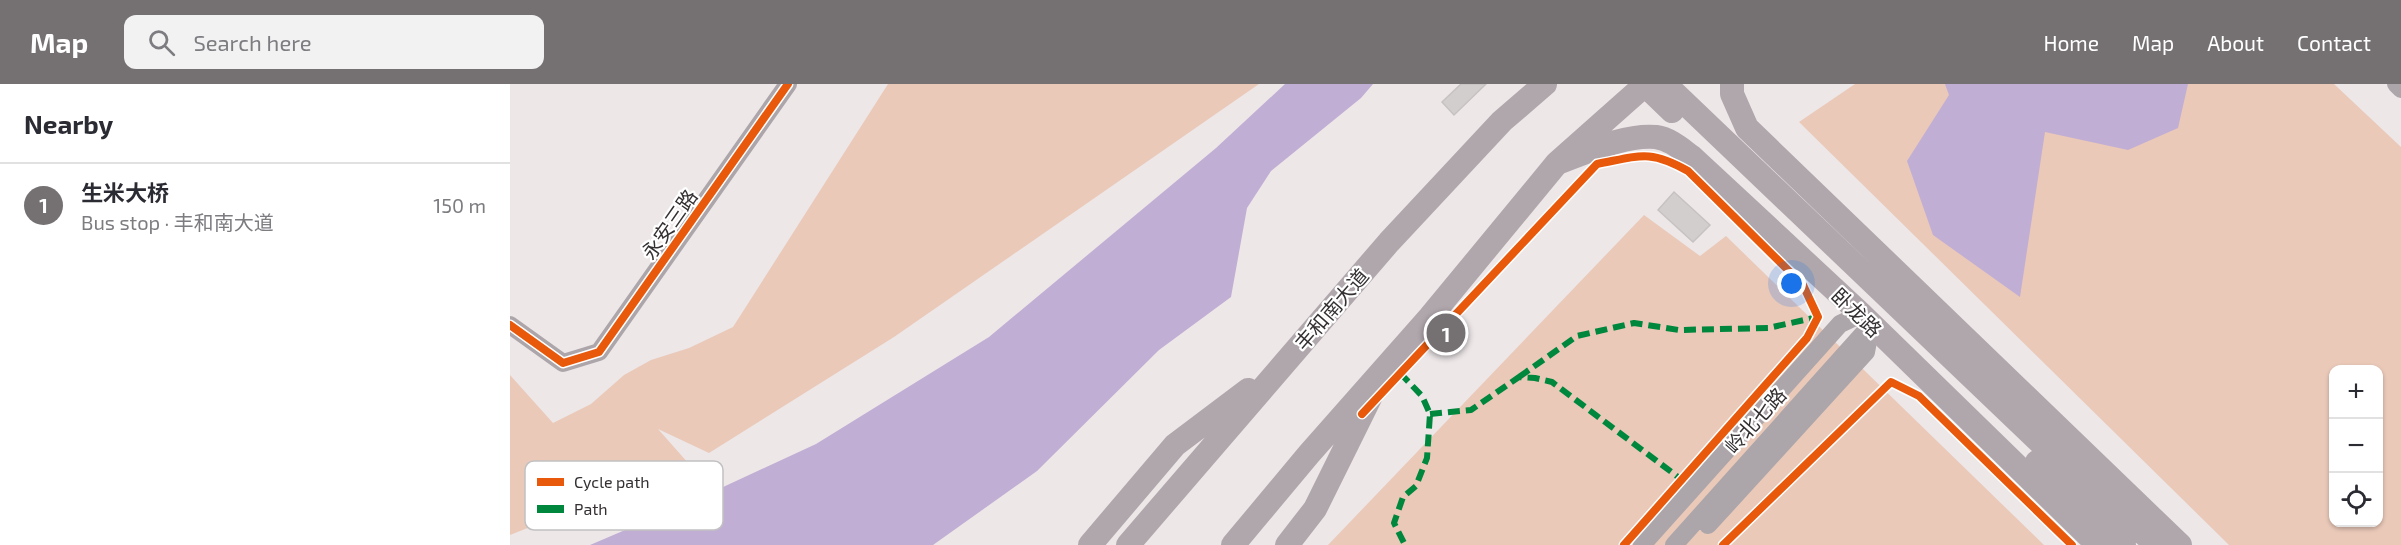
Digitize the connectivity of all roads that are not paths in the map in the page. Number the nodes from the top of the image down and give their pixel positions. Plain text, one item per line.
1 (788, 84) edge
2 (1525, 84) edge
3 (1545, 84) edge
4 (1645, 84) edge
5 (1665, 84) edge
6 (1732, 84) edge
7 (2396, 84) edge
8 (2401, 89) edge
9 (1502, 121) junction
10 (1557, 163) junction
11 (1866, 319) junction
12 (510, 325) edge
13 (1906, 325) junction
14 (1286, 362) junction
15 (1383, 372) junction
16 (1090, 545) edge
17 (1128, 545) edge
18 (1233, 545) edge
19 (1287, 545) edge
20 (1642, 545) edge
21 (1656, 545) edge
22 (1674, 545) edge
23 (1690, 545) edge
24 (2098, 545) edge
25 (2124, 545) edge
26 (2157, 545) edge
27 (2180, 545) edge

1 - 12 street, 永安三路
2 - 9 main road
3 - 9 main road, 丰和南大道
4 - 10 main road
4 - 13 main road, 卧龙路
5 - 13 main road, 卧龙路
6 - 27 main road
7 - 8 street
9 - 14 main road, 丰和南大道
10 - 11 main road, 卧龙路
10 - 15 main road
11 - 20 street
11 - 21 street
11 - 22 street, 岭北七路
11 - 23 street
11 - 24 main road, 卧龙路
13 - 25 main road, 卧龙路
13 - 26 main road, 卧龙路
14 - 16 main road
14 - 17 main road, 丰和南大道
15 - 18 main road
15 - 19 main road

